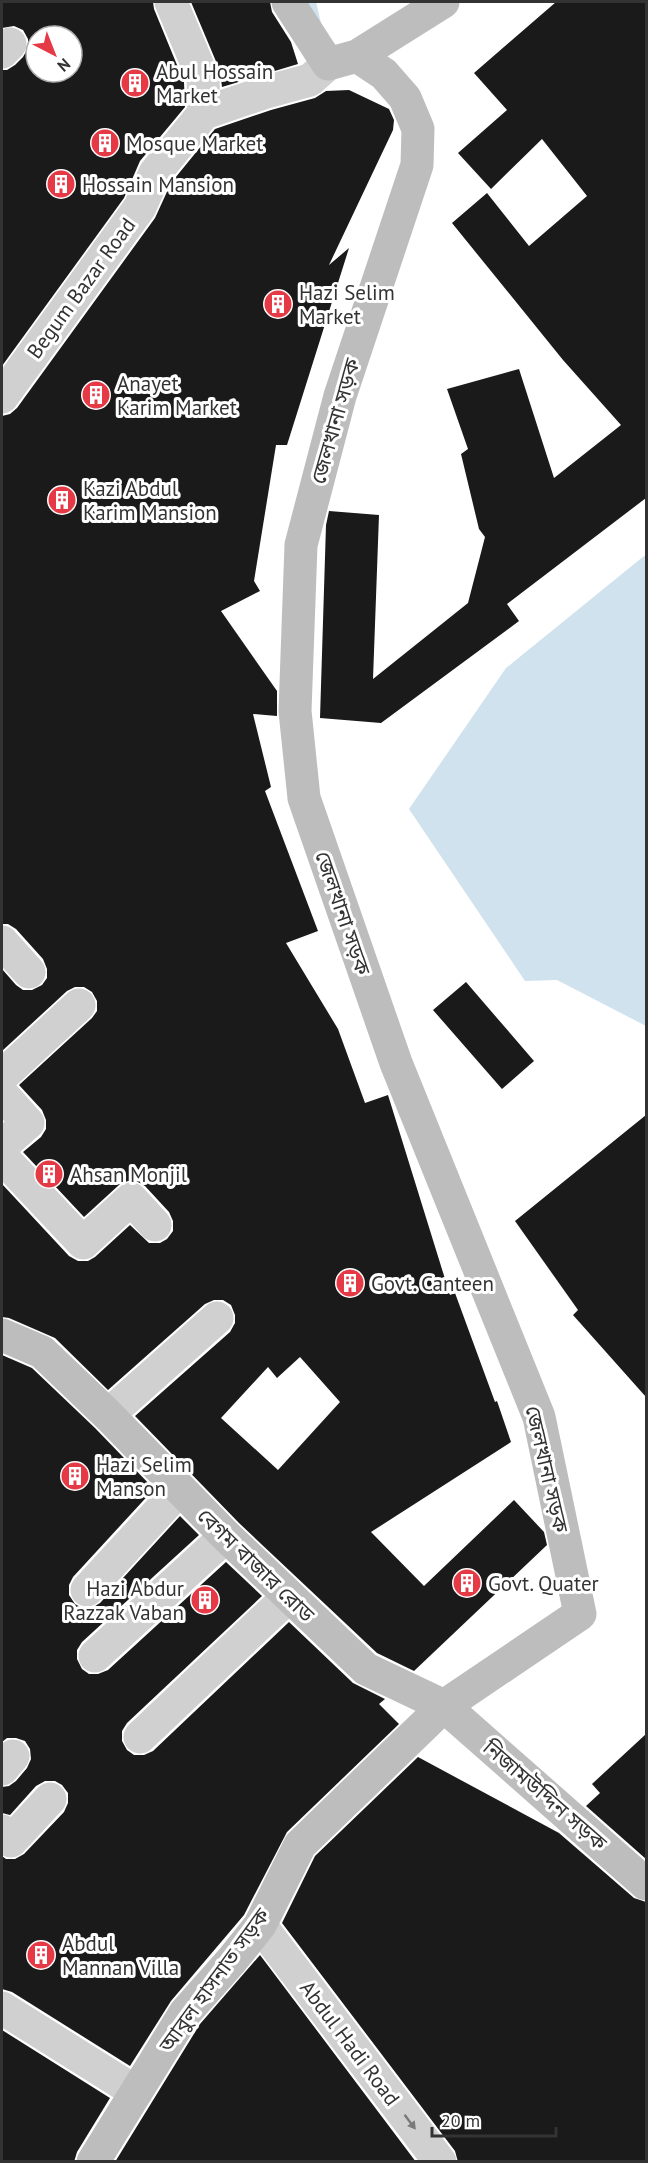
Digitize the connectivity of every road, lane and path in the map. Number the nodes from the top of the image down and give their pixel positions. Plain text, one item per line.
1 (171, 2) edge
2 (288, 2) edge
3 (443, 2) edge
4 (343, 60) junction
5 (204, 113) junction
6 (2, 397) edge
7 (2, 942) edge
8 (29, 972) dead end
9 (79, 1005) dead end
10 (2, 1076) edge
11 (2, 1094) edge
12 (2, 1146) edge
13 (2, 1157) edge
14 (154, 1225) dead end
15 (217, 1318) dead end
16 (2, 1335) edge
17 (108, 1415) junction
18 (179, 1490) junction
19 (226, 1536) junction
20 (87, 1590) dead end
21 (289, 1596) junction
22 (95, 1656) dead end
23 (444, 1706) junction
24 (140, 1737) dead end
25 (50, 1799) dead end
26 (2, 1831) edge
27 (646, 1884) edge
28 (260, 1925) junction
29 (2, 2008) edge
30 (136, 2092) junction
31 (93, 2162) edge
32 (440, 2162) edge

1 - 5 street
2 - 4 street
3 - 4 street
4 - 5 street
4 - 23 street, জেলখানা সড়ক
5 - 6 street, Begum Bazar Road
7 - 8 street
9 - 10 street
11 - 12 street
13 - 14 street
15 - 17 street
16 - 17 street, বেগম বাজার রোড
17 - 18 street, বেগম বাজার রোড
18 - 19 street, বেগম বাজার রোড
18 - 20 street
19 - 21 street, বেগম বাজার রোড
19 - 22 street
21 - 23 street, বেগম বাজার রোড
21 - 24 street
23 - 27 street, নিজামউদ্দিন সড়ক
23 - 28 street, আবুল হাসনাত সড়ক
25 - 26 street
28 - 30 street, আবুল হাসনাত সড়ক
28 -> 32 street, Abdul Hadi Road
29 - 30 street
30 - 31 street, আবুল হাসনাত সড়ক

